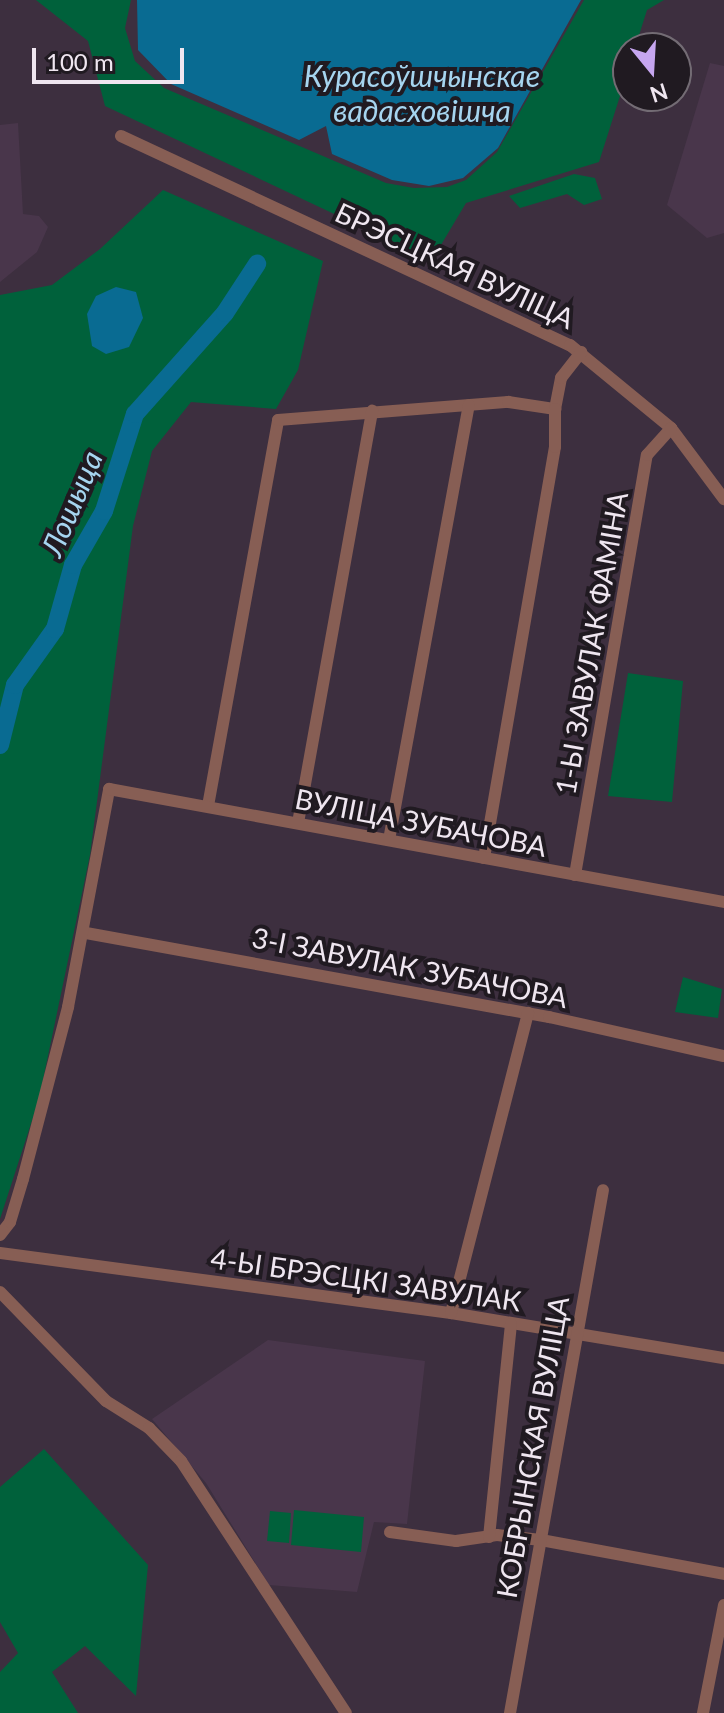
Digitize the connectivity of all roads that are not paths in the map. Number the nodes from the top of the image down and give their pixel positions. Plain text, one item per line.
1 (121, 136) dead end
2 (581, 352) junction
3 (469, 405) junction
4 (555, 409) junction
5 (372, 411) junction
6 (671, 428) junction
7 (724, 499) edge
8 (208, 806) junction
9 (298, 823) junction
10 (389, 840) junction
11 (484, 858) junction
12 (575, 875) junction
13 (724, 902) edge
14 (86, 933) junction
15 (528, 1013) junction
16 (724, 1056) edge
17 (603, 1190) dead end
18 (0, 1235) edge
19 (0, 1253) edge
20 (0, 1292) edge
21 (451, 1313) junction
22 (511, 1324) junction
23 (575, 1333) junction
24 (724, 1358) edge
25 (390, 1532) dead end
26 (489, 1537) junction
27 (541, 1540) junction
28 (724, 1574) edge
29 (724, 1605) edge
30 (346, 1713) edge
31 (510, 1713) edge
32 (703, 1713) edge

1 - 2 street, БРЭСЦКАЯ ВУЛІЦА
2 - 4 street
2 - 6 street, БРЭСЦКАЯ ВУЛІЦА
3 - 4 street
3 - 5 street
3 - 10 street
4 - 11 street
5 - 8 street
5 - 9 street
6 - 7 street, БРЭСЦКАЯ ВУЛІЦА
6 - 12 street, 1-Ы ЗАВУЛАК ФАМІНА
8 - 9 street, ВУЛІЦА ЗУБАЧОВА
8 - 14 street, ВУЛІЦА ЗУБАЧОВА
9 - 10 street, ВУЛІЦА ЗУБАЧОВА
10 - 11 street, ВУЛІЦА ЗУБАЧОВА
11 - 12 street, ВУЛІЦА ЗУБАЧОВА
12 - 13 street, ВУЛІЦА ЗУБАЧОВА
14 - 15 street, 3-І ЗАВУЛАК ЗУБАЧОВА
14 - 18 street
15 - 16 street, 3-І ЗАВУЛАК ЗУБАЧОВА
15 - 21 street
17 - 23 street, КОБРЫНСКАЯ ВУЛІЦА
19 - 21 street, 4-Ы БРЭСЦКІ ЗАВУЛАК
20 - 30 street
21 - 22 street, 4-Ы БРЭСЦКІ ЗАВУЛАК
22 - 23 street, 4-Ы БРЭСЦКІ ЗАВУЛАК
22 - 26 street
23 - 24 street, 4-Ы БРЭСЦКІ ЗАВУЛАК
23 - 27 street, КОБРЫНСКАЯ ВУЛІЦА
25 - 26 street
26 - 27 street
27 - 28 street
27 - 31 street, КОБРЫНСКАЯ ВУЛІЦА
29 - 32 street

